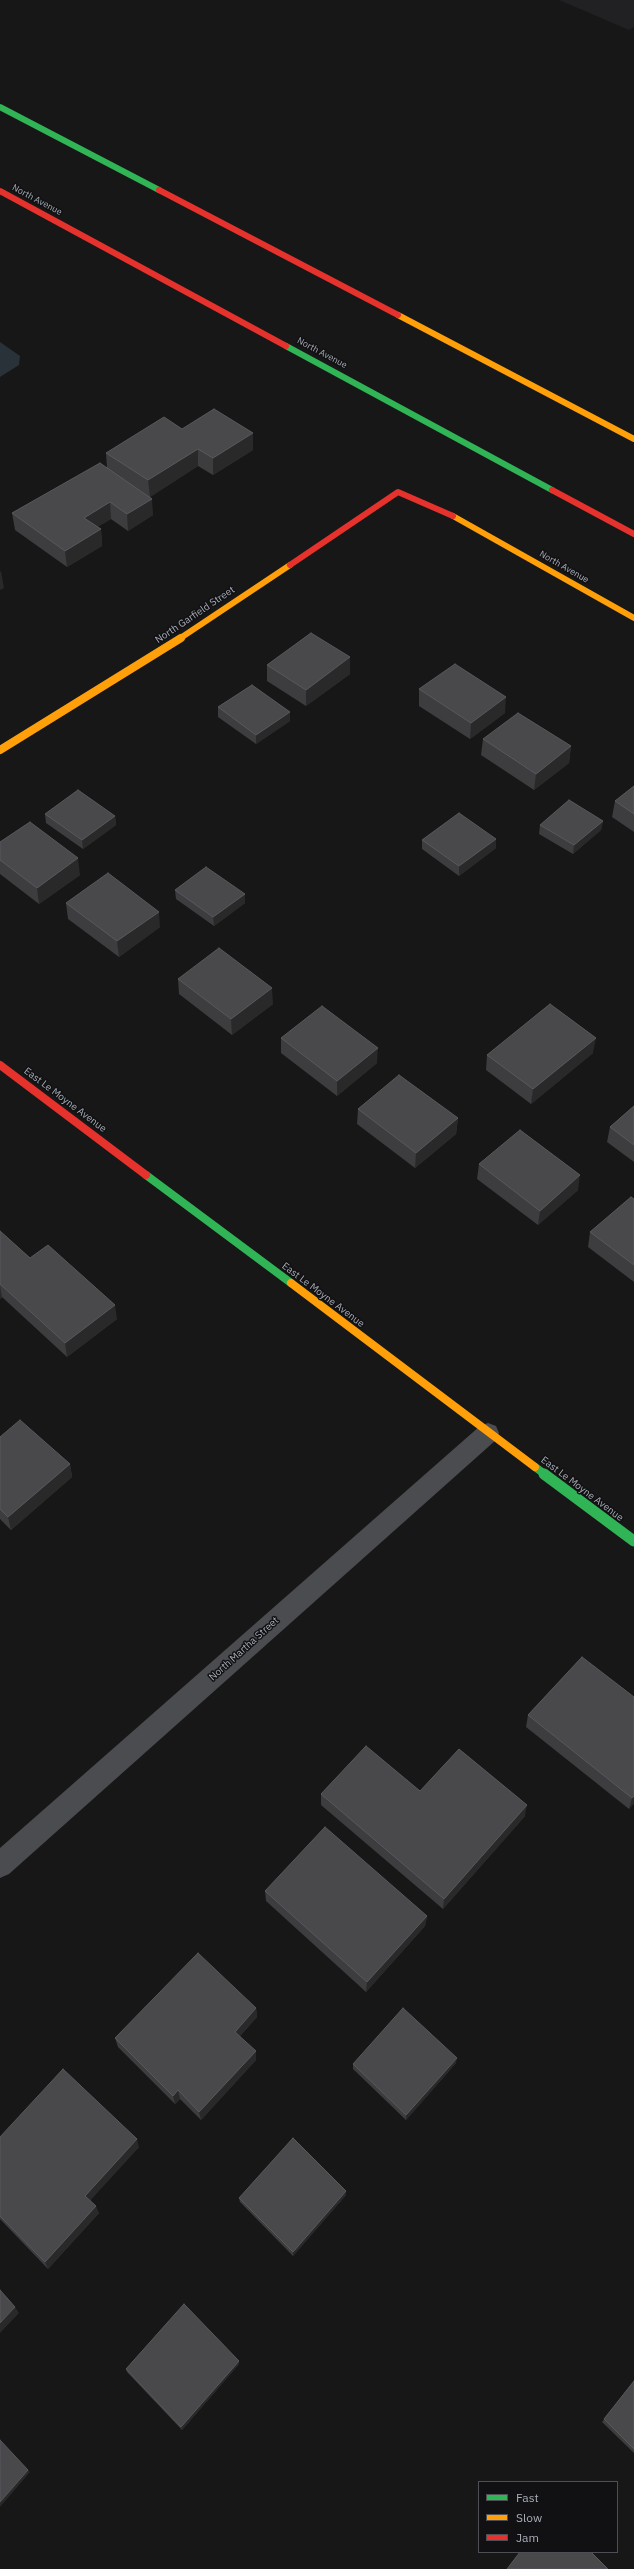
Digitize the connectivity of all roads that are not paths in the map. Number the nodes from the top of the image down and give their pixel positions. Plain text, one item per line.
1 (0, 107) edge
2 (0, 191) edge
3 (634, 439) edge
4 (398, 492) joint
5 (634, 534) edge
6 (634, 618) edge
7 (0, 750) edge
8 (0, 1065) edge
9 (488, 1432) junction
10 (634, 1541) edge
11 (0, 1865) edge

1 - 3 main road
2 - 5 main road, North Avenue
4 - 6 main road, North Avenue
4 - 7 main road, North Garfield Street
8 - 9 main road, East Le Moyne Avenue
9 - 10 main road, East Le Moyne Avenue
9 - 11 street, North Martha Street

